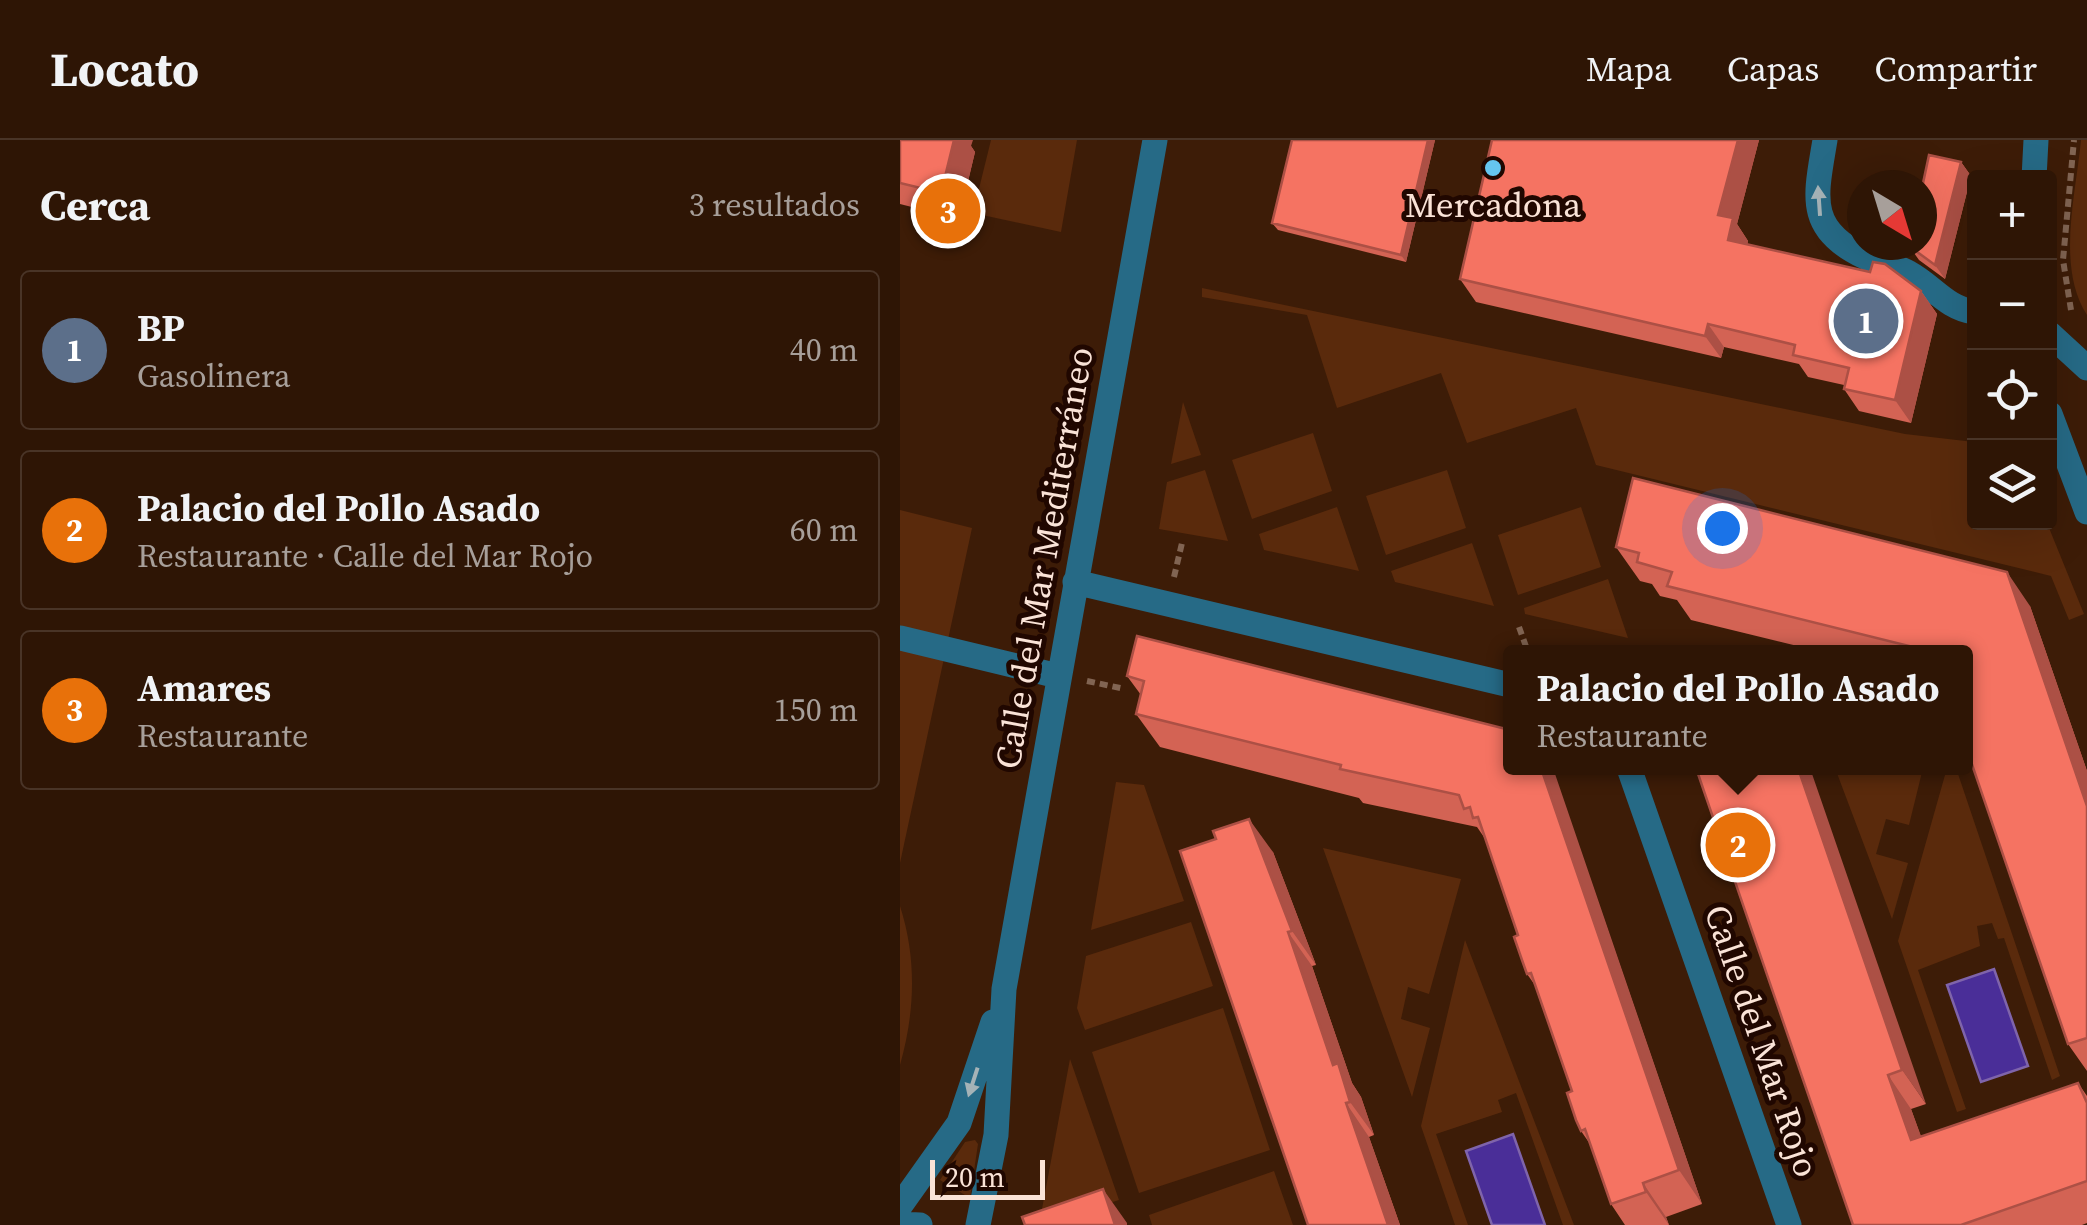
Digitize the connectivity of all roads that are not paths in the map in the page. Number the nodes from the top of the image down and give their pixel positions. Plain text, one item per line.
1 (1155, 140) edge
2 (1825, 140) edge
3 (2034, 143) edge
4 (2034, 170) edge
5 (1967, 311) edge
6 (2057, 340) edge
7 (2087, 368) edge
8 (2057, 433) edge
9 (2087, 512) edge
10 (1075, 582) junction
11 (900, 638) edge
12 (1058, 676) junction
13 (1503, 682) edge
14 (1631, 775) edge
15 (1004, 989) junction
16 (900, 1206) edge
17 (900, 1224) edge
18 (920, 1225) edge
19 (978, 1225) edge
20 (1789, 1225) edge

1 - 10 street, Calle del Mar Mediterráneo
5 -> 2 street
3 - 4 street
6 - 7 street
8 - 9 street
10 - 12 street, Calle del Mar Mediterráneo
10 - 13 street
11 - 12 street
12 - 15 street, Calle del Mar Mediterráneo
14 - 20 street, Calle del Mar Rojo
15 -> 16 street, Calle del Mar Mediterráneo
15 - 19 street, Calle del Mar Mediterráneo
17 - 18 street

